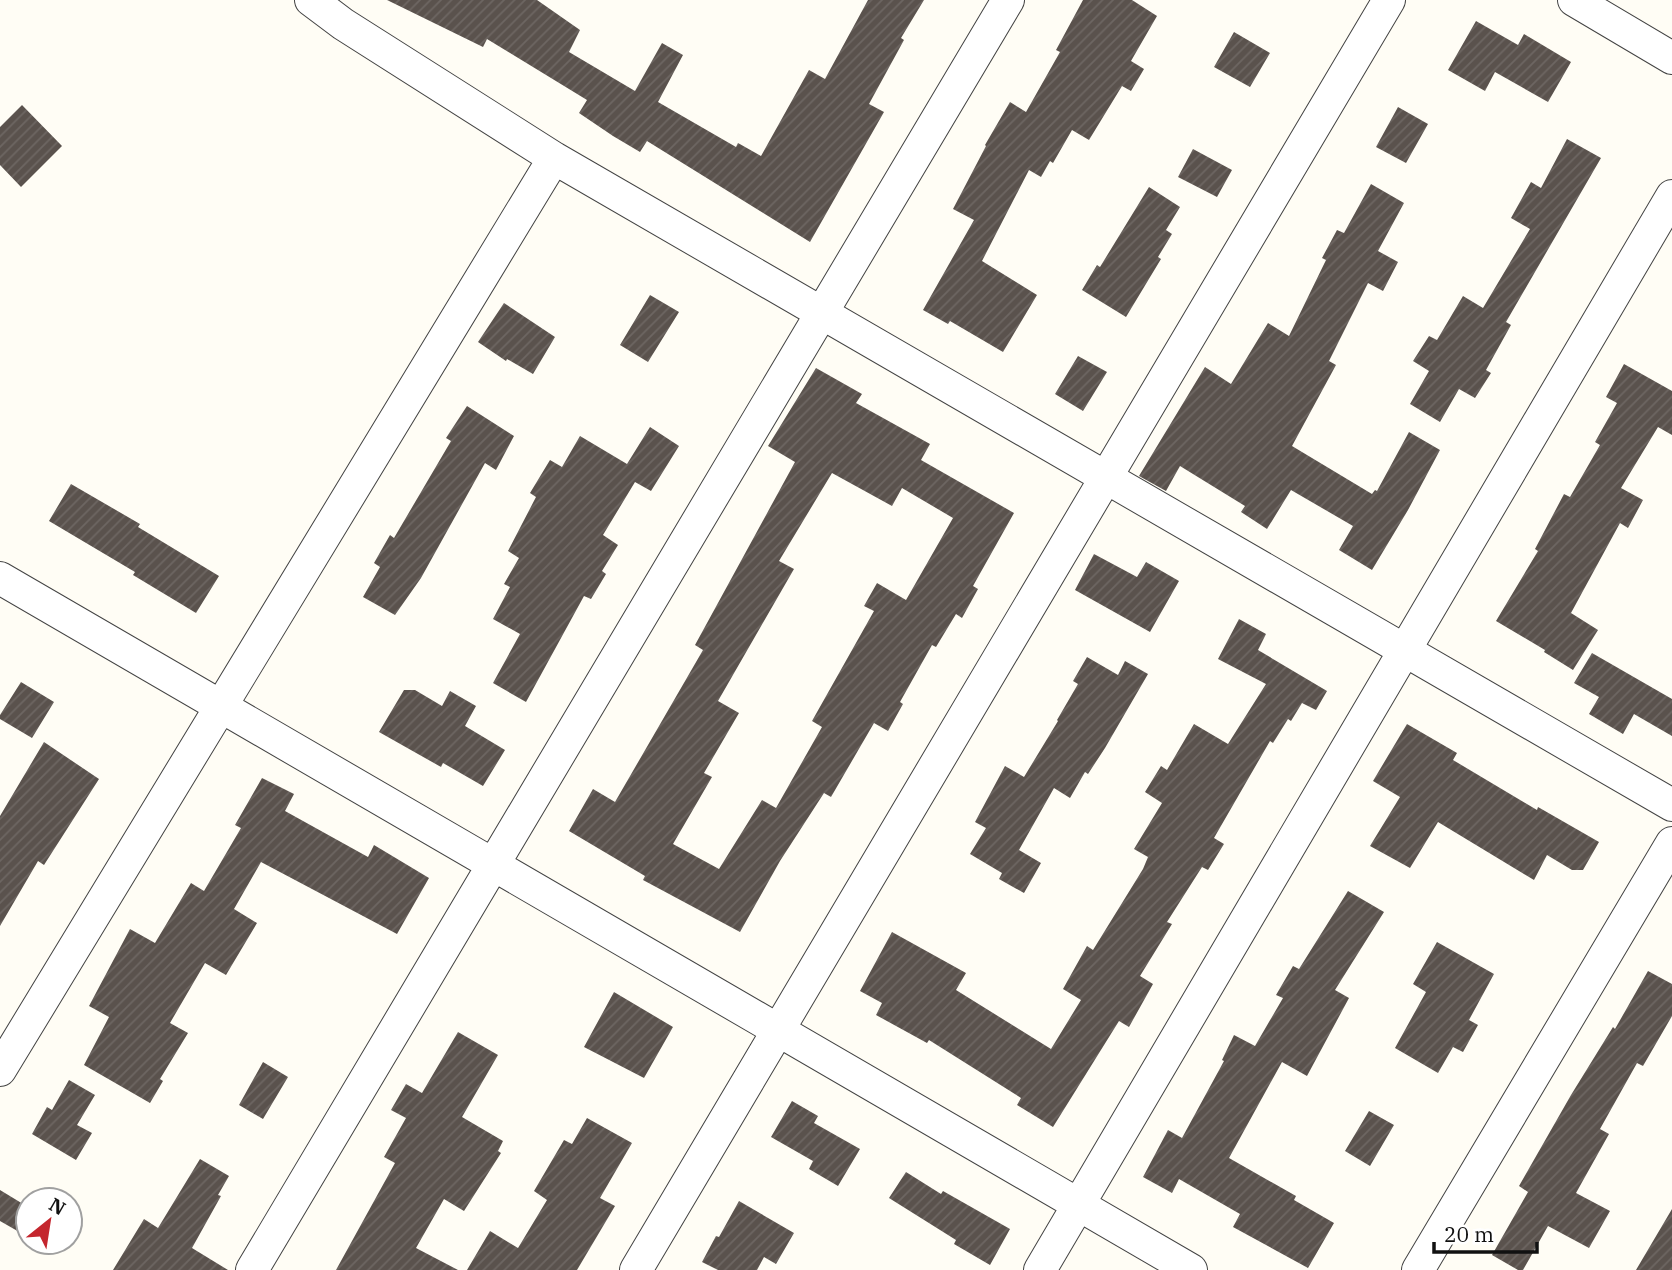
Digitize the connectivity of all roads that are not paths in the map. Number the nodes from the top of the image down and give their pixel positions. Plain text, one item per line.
1 (311, 0) edge
2 (1008, 0) edge
3 (1389, 0) edge
4 (1574, 0) edge
5 (1672, 58) edge
6 (554, 158) junction
7 (1672, 196) edge
8 (822, 313) junction
9 (1106, 477) junction
10 (0, 578) edge
11 (1405, 650) junction
12 (221, 706) junction
13 (1672, 805) edge
14 (1672, 843) edge
15 (493, 865) junction
16 (778, 1030) junction
17 (0, 1070) edge
18 (1079, 1205) junction
19 (252, 1270) edge
20 (636, 1270) edge
21 (1040, 1270) edge
22 (1191, 1270) edge
23 (1418, 1270) edge

1 - 6 street
2 - 8 street
3 - 9 street
4 - 5 street
6 - 8 street
6 - 12 street
7 - 11 street
8 - 9 street
8 - 15 street
9 - 11 street
9 - 16 street
10 - 12 street
11 - 13 street
11 - 18 street
12 - 15 street
12 - 17 street
14 - 23 street
15 - 16 street
15 - 19 street
16 - 18 street
16 - 20 street
18 - 21 street
18 - 22 street

